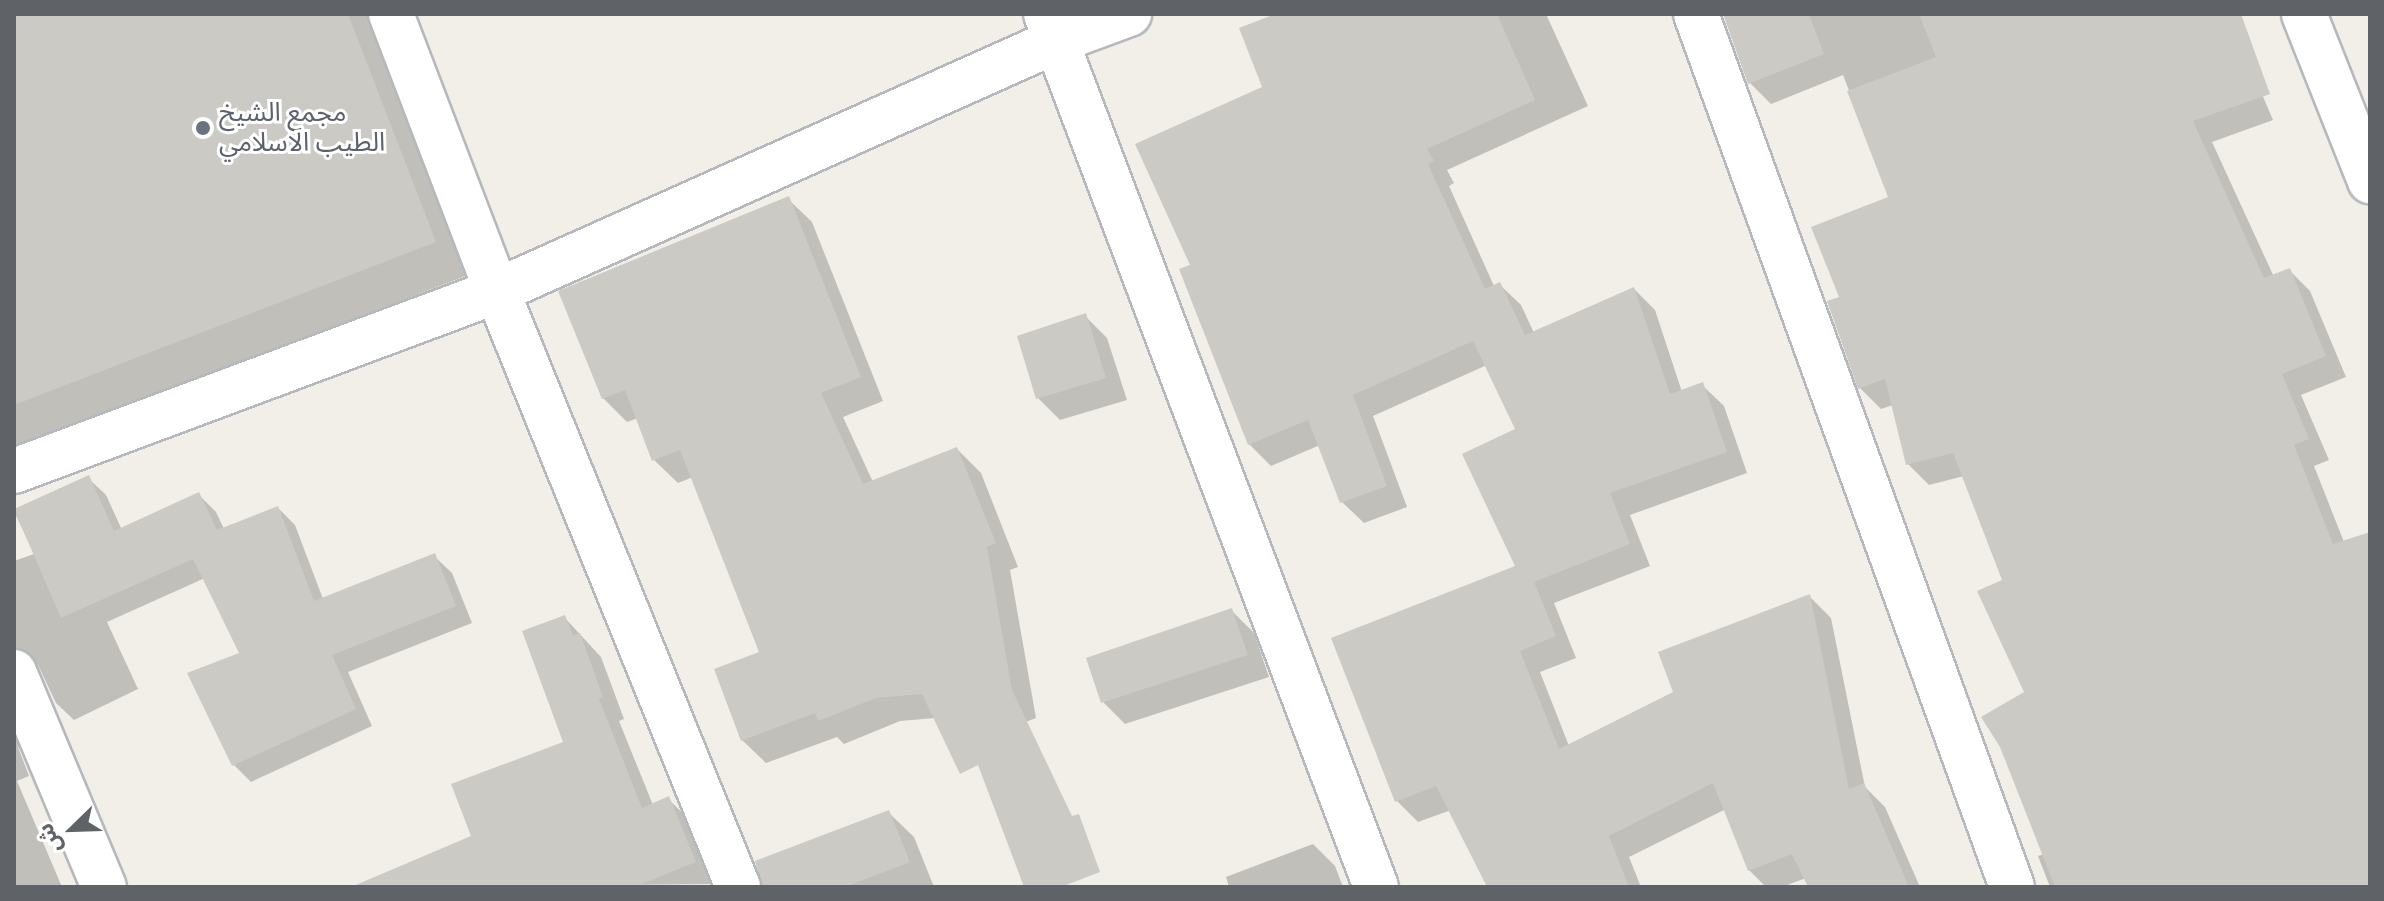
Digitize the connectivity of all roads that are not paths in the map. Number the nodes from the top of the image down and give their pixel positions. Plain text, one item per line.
1 (391, 14) edge
2 (1129, 14) edge
3 (1696, 14) edge
4 (2304, 14) edge
5 (1051, 27) edge
6 (2370, 181) edge
7 (497, 291) junction
8 (14, 471) edge
9 (14, 672) edge
10 (104, 887) edge
11 (738, 887) edge
12 (1376, 887) edge
13 (2012, 887) edge

1 - 7 street
2 - 5 street
3 - 13 street
4 - 6 street
5 - 7 street
5 - 12 street
7 - 8 street
7 - 11 street
9 - 10 street

